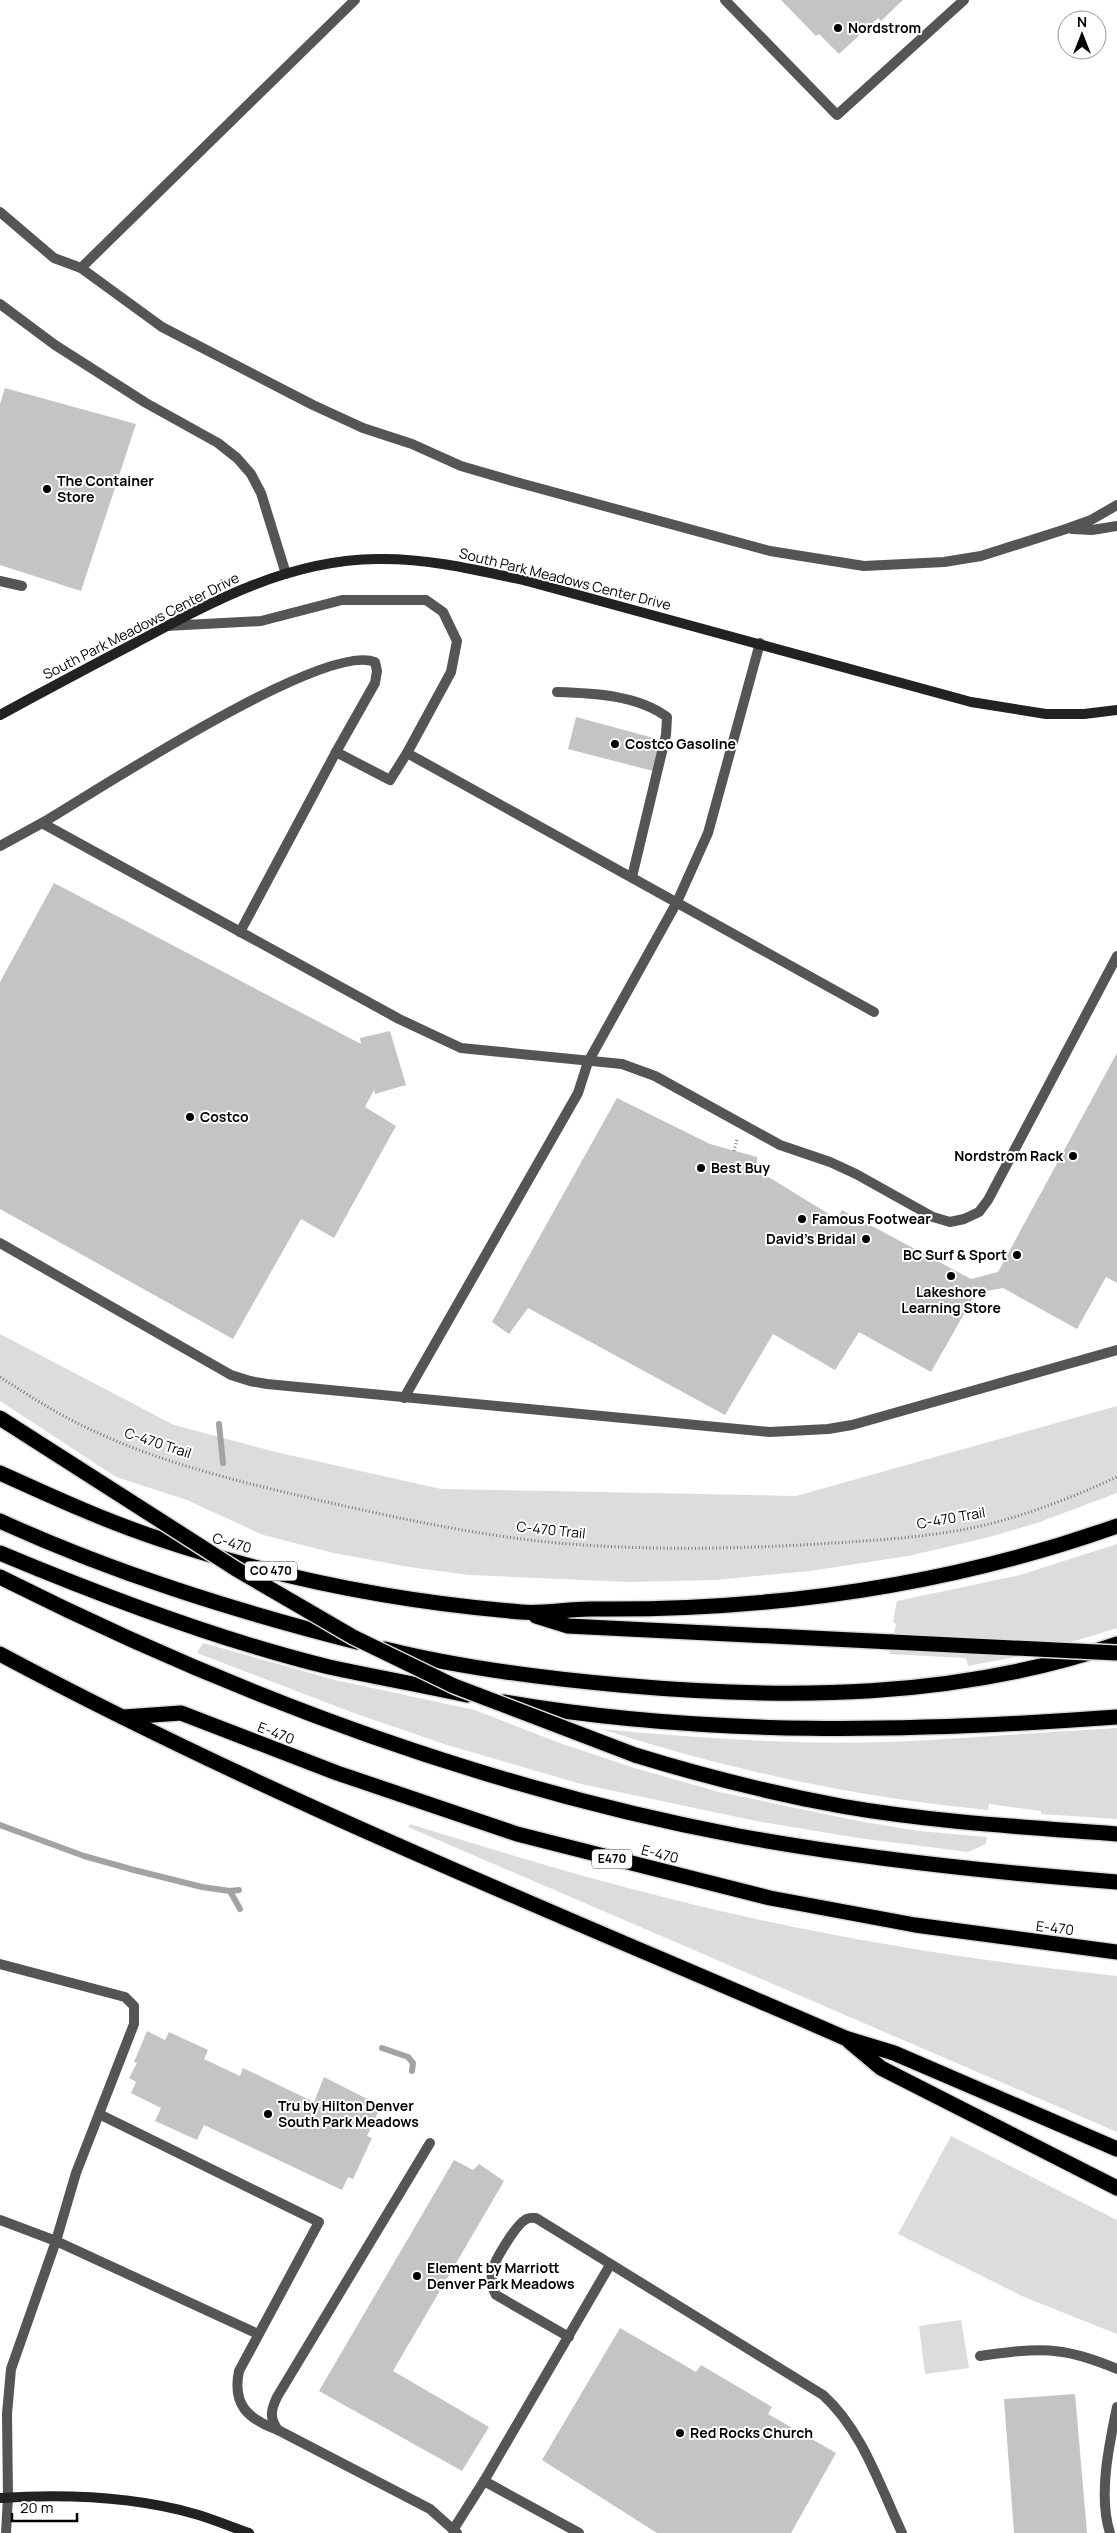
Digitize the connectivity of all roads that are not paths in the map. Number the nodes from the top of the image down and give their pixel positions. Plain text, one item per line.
1 (355, 0) edge
2 (725, 0) edge
3 (964, 0) edge
4 (0, 212) edge
5 (82, 268) junction
6 (1, 307) edge
7 (1117, 505) edge
8 (1117, 526) edge
9 (1066, 529) junction
10 (286, 574) junction
11 (0, 581) edge
12 (22, 586) dead end
13 (166, 626) junction
14 (760, 643) junction
15 (557, 692) dead end
16 (1117, 710) edge
17 (0, 715) edge
18 (336, 752) junction
19 (408, 753) junction
20 (42, 823) junction
21 (0, 846) edge
22 (632, 877) junction
23 (676, 902) junction
24 (240, 932) junction
25 (1117, 956) edge
26 (874, 1012) dead end
27 (588, 1062) junction
28 (0, 1243) edge
29 (1117, 1350) edge
30 (404, 1398) junction
31 (0, 1418) edge
32 (0, 1473) edge
33 (0, 1521) edge
34 (1117, 1526) edge
35 (0, 1554) edge
36 (0, 1577) edge
37 (525, 1613) junction
38 (1117, 1644) edge
39 (1117, 1652) edge
40 (0, 1654) edge
41 (122, 1717) junction
42 (1117, 1717) edge
43 (1117, 1834) edge
44 (1117, 1882) edge
45 (1117, 1952) edge
46 (0, 1964) edge
47 (845, 2038) junction
48 (99, 2114) junction
49 (430, 2143) dead end
50 (1117, 2148) edge
51 (1117, 2188) edge
52 (0, 2220) edge
53 (56, 2242) junction
54 (610, 2265) junction
55 (258, 2334) junction
56 (569, 2337) junction
57 (980, 2356) dead end
58 (1117, 2369) edge
59 (1117, 2408) edge
60 (278, 2430) junction
61 (484, 2481) junction
62 (4, 2498) edge
63 (455, 2532) edge
64 (6, 2533) edge
65 (249, 2533) edge
66 (579, 2533) edge
67 (902, 2533) edge
68 (1110, 2533) edge

1 - 5 street
2 - 3 street
4 - 5 street
5 - 9 street
6 - 10 street
7 - 9 street
8 - 9 street
10 - 13 main road, South Park Meadows Center Drive
10 - 14 main road, South Park Meadows Center Drive
11 - 12 street
13 - 17 main road, South Park Meadows Center Drive
13 - 19 street
14 - 16 main road, South Park Meadows Center Drive
14 - 23 street
15 - 22 street
18 - 19 street
18 - 20 street
18 - 24 street
19 - 22 street
20 - 21 street
20 - 24 street
22 - 23 street
23 - 26 street
23 - 27 street
24 - 27 street
25 - 27 street
27 - 30 street
28 - 30 street
29 - 30 street
31 - 43 highway, bridge
32 - 37 highway, C-470 / CO 470
33 - 38 highway
34 - 37 highway
35 - 42 highway
36 - 44 highway
37 - 39 highway, bridge
40 - 41 highway
41 - 45 highway, E-470 / E470
41 - 47 highway
46 - 48 street
47 - 50 highway
47 - 51 highway
48 - 53 street
48 - 55 street
49 - 60 street
52 - 53 street
53 - 55 street
53 - 62 street
54 - 56 street
54 - 56 street
54 - 67 street
55 - 60 street
56 - 61 street
57 - 58 street
59 - 68 street
60 - 63 street
61 - 63 street
61 - 66 street
62 - 64 street
62 - 65 main road

